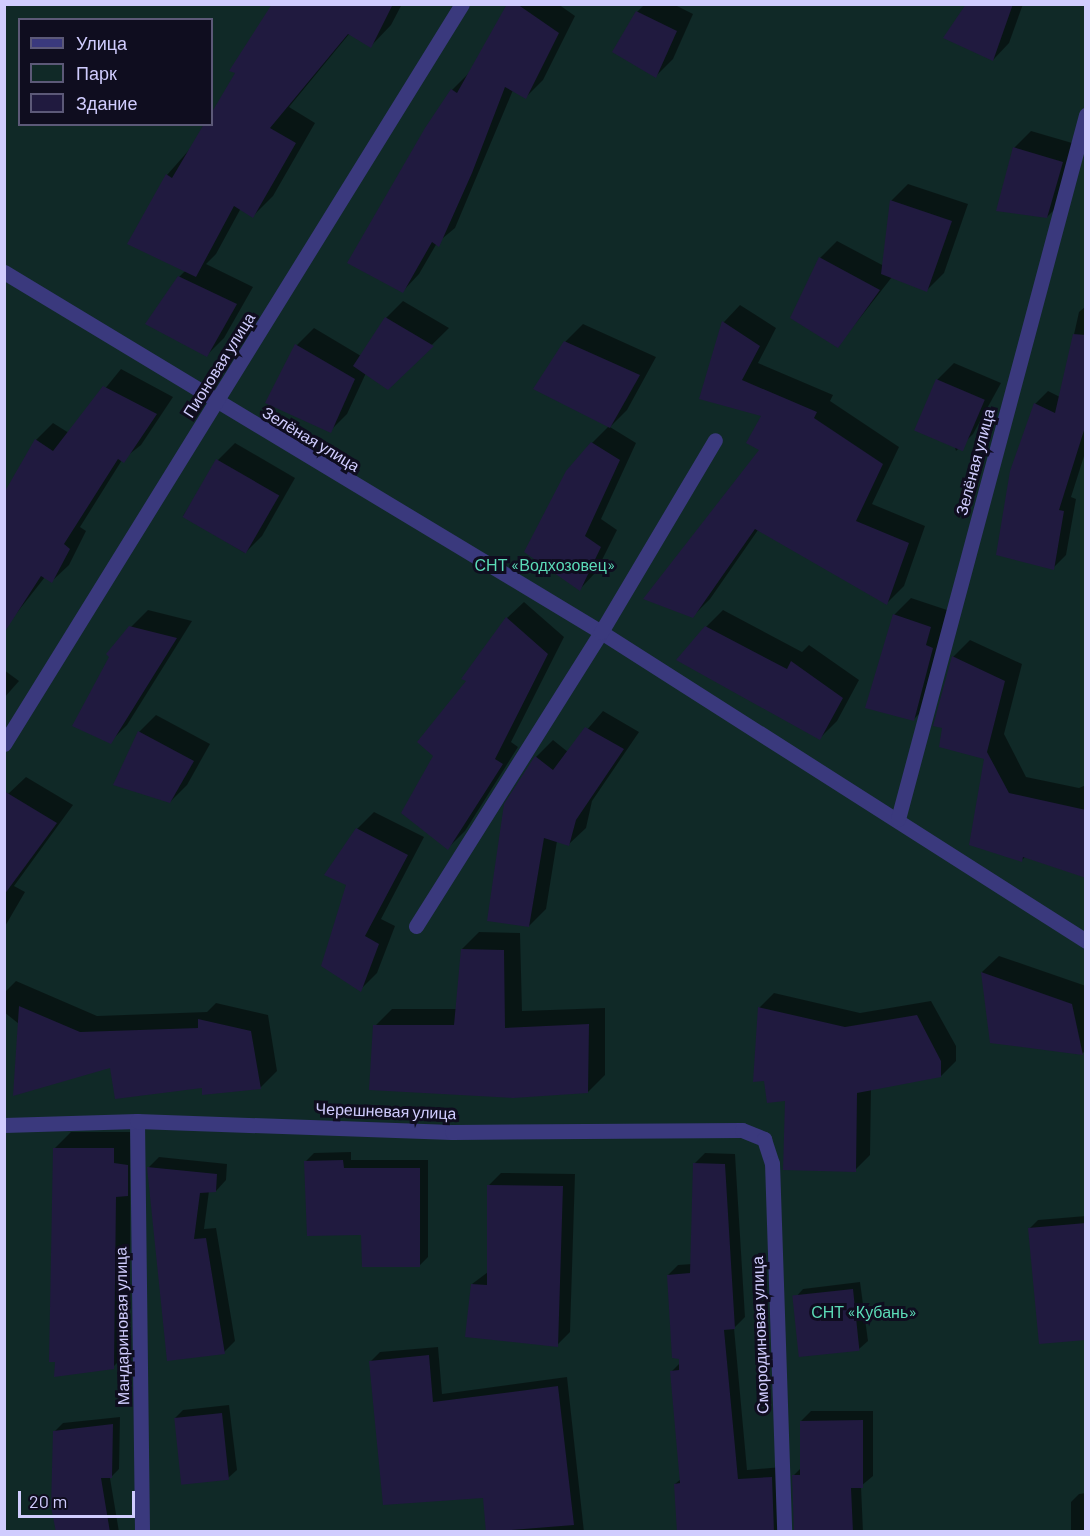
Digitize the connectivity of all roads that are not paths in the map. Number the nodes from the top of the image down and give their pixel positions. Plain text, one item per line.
1 (462, 4) edge
2 (1086, 115) edge
3 (4, 272) edge
4 (216, 403) junction
5 (715, 440) dead end
6 (601, 632) junction
7 (4, 744) edge
8 (898, 819) junction
9 (416, 926) dead end
10 (1086, 941) edge
11 (137, 1121) junction
12 (4, 1125) edge
13 (764, 1139) joint
14 (142, 1532) edge
15 (784, 1532) edge

1 - 4 street, Пионовая улица
2 - 8 street, Зелёная улица
3 - 4 street, Зелёная улица
4 - 6 street, Зелёная улица
4 - 7 street, Пионовая улица
5 - 6 street
6 - 8 street, Зелёная улица
6 - 9 street
8 - 10 street, Зелёная улица
11 - 12 street, Черешневая улица
11 - 13 street, Черешневая улица
11 - 14 street, Мандариновая улица
13 - 15 street, Смородиновая улица

